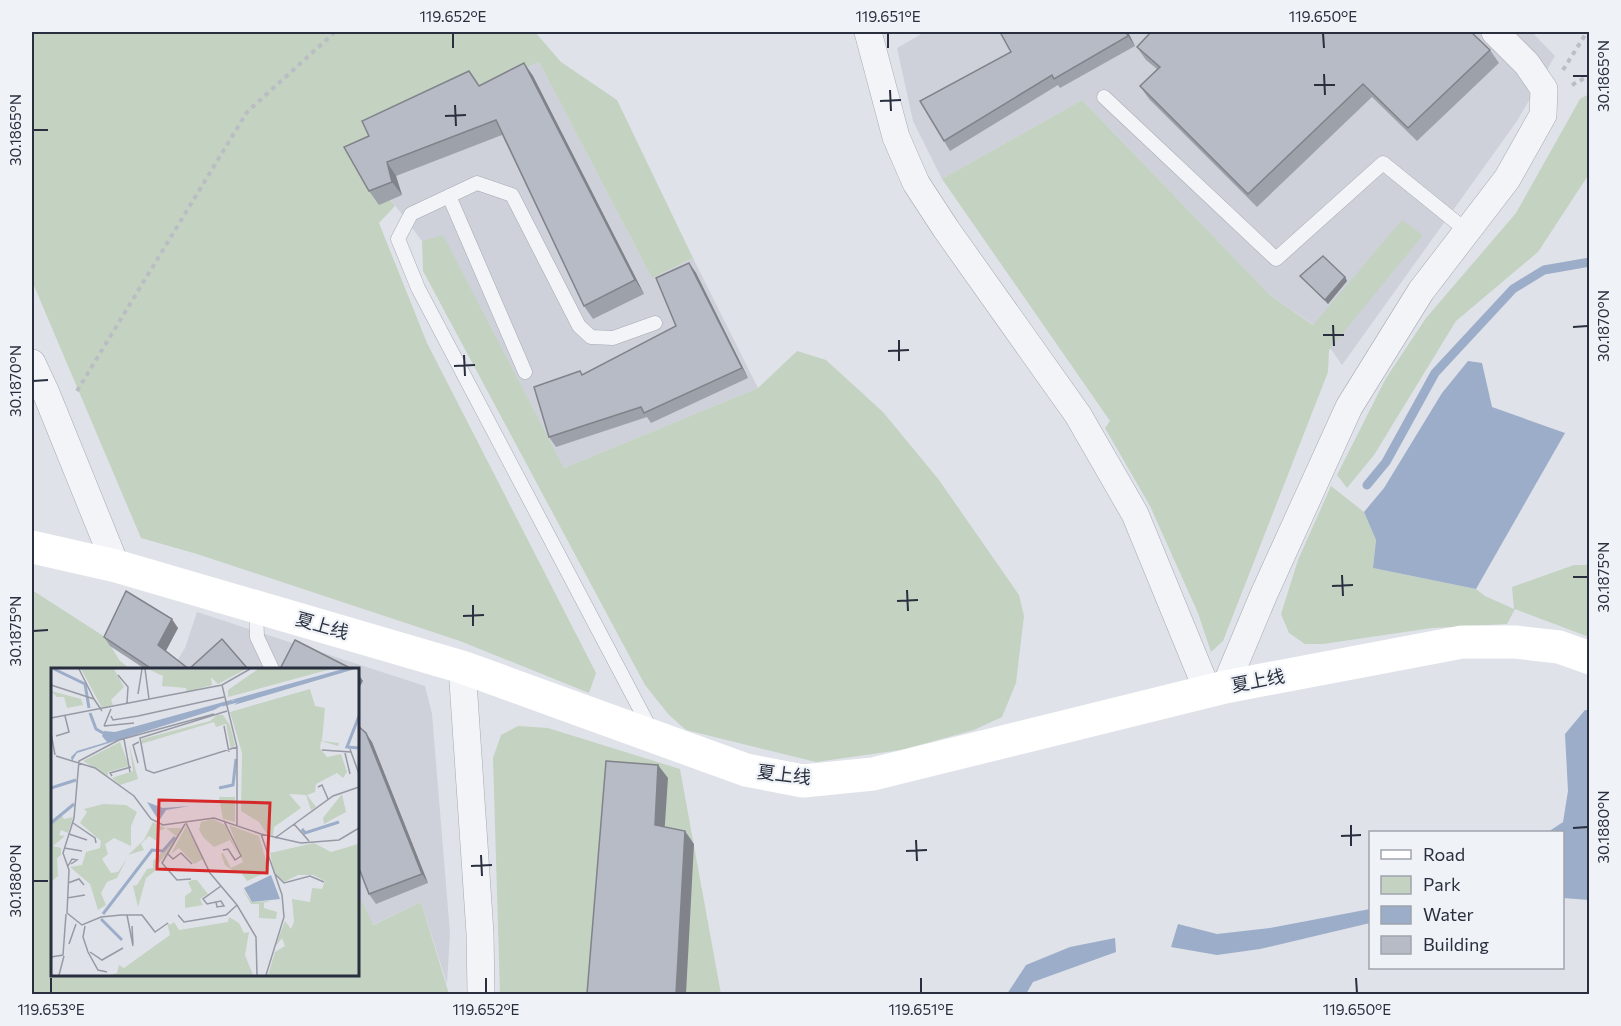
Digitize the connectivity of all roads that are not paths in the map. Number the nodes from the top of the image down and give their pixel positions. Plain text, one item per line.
1 (1495, 32) edge
2 (875, 35) edge
3 (1104, 97) dead end
4 (449, 196) junction
5 (1467, 231) junction
6 (655, 323) dead end
7 (32, 363) edge
8 (525, 372) dead end
9 (32, 548) edge
10 (116, 566) junction
11 (256, 607) junction
12 (1590, 658) edge
13 (462, 667) junction
14 (272, 668) edge
15 (1217, 689) junction
16 (655, 738) junction
17 (481, 994) edge

1 - 5 street
2 - 15 street
3 - 5 lane
4 - 6 lane
4 - 8 lane
4 - 16 lane
5 - 15 street
7 - 10 street
9 - 10 street, 夏上线
10 - 11 street, 夏上线
11 - 13 street, 夏上线
11 - 14 lane
12 - 15 street, 夏上线
13 - 16 street, 夏上线
13 - 17 street
15 - 16 street, 夏上线

